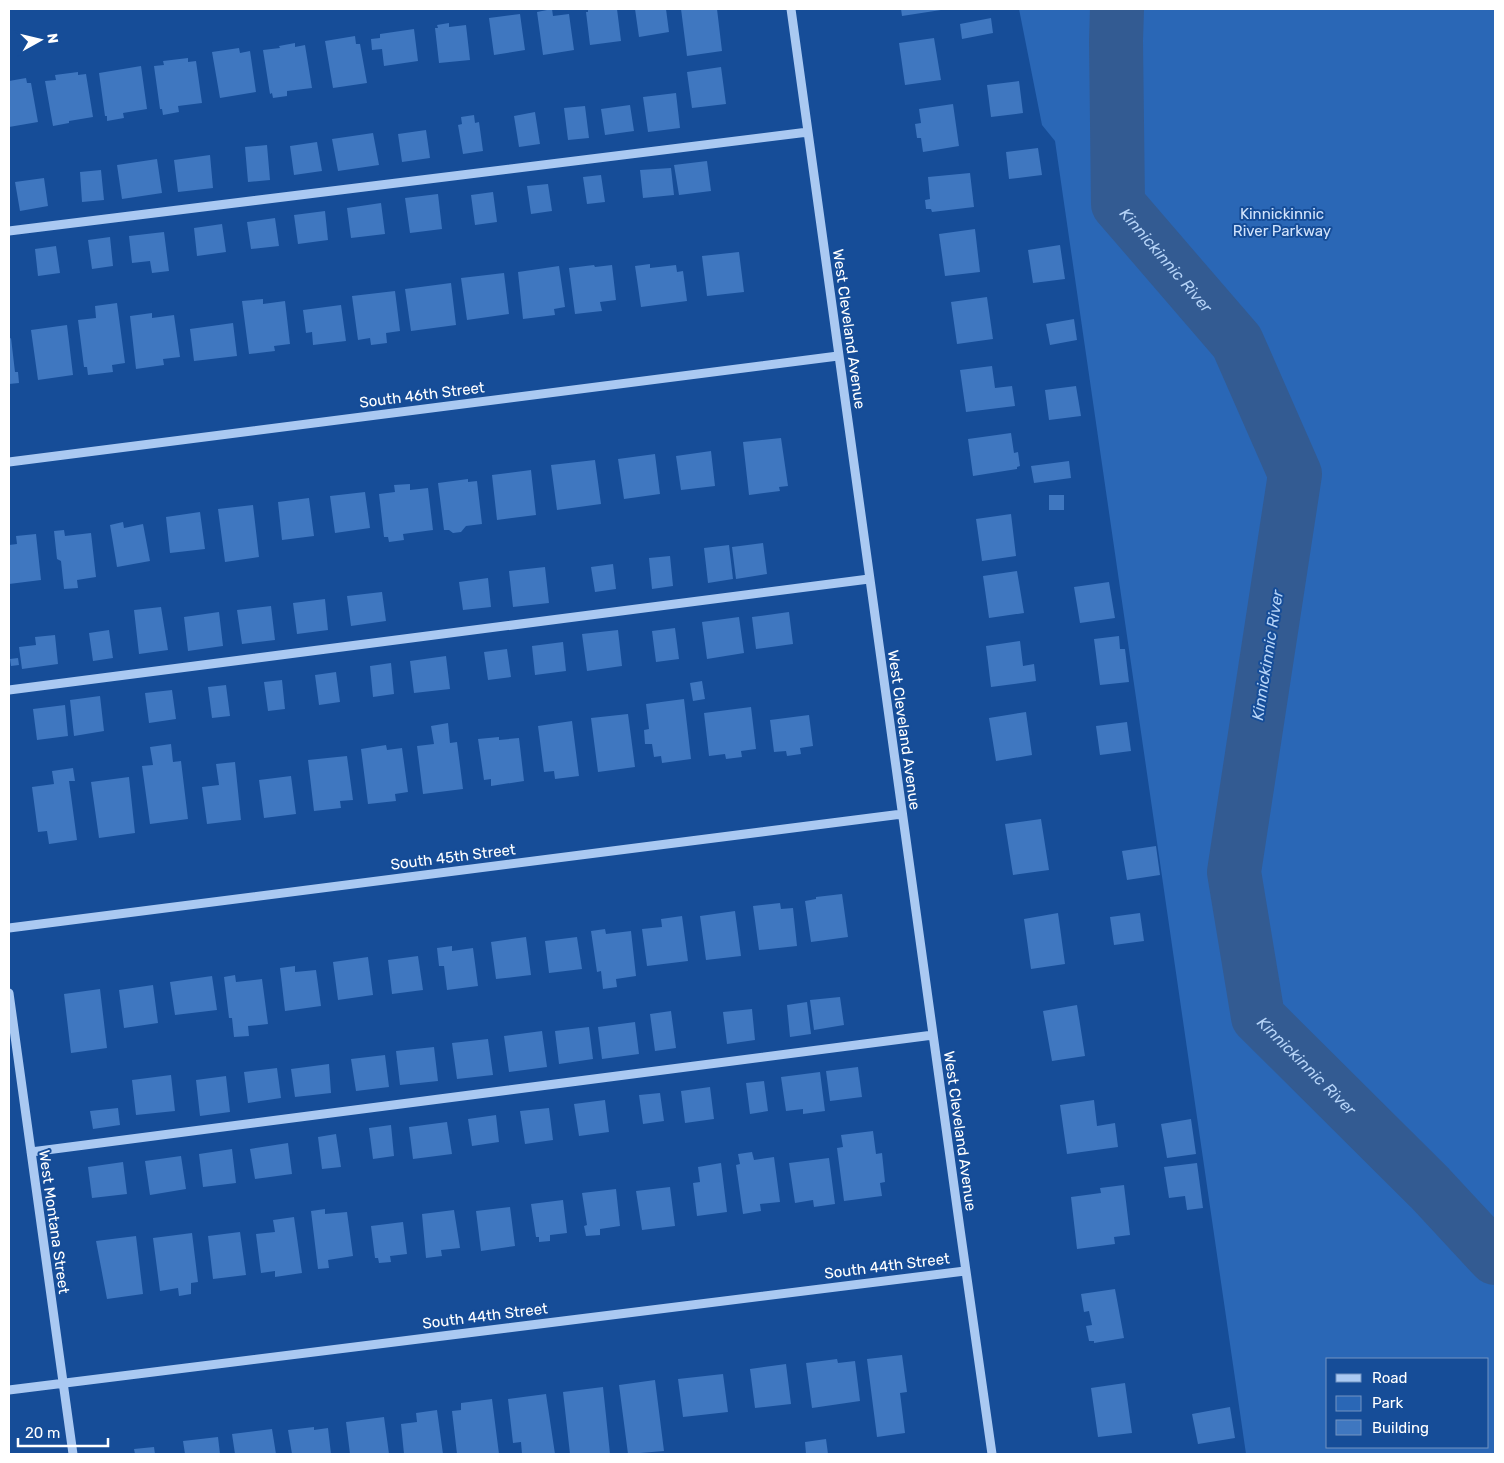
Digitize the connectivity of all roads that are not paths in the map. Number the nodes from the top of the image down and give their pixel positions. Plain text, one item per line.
1 (791, 9) edge
2 (808, 132) junction
3 (9, 231) edge
4 (838, 356) junction
5 (9, 462) edge
6 (869, 579) junction
7 (9, 690) edge
8 (902, 814) junction
9 (9, 928) edge
10 (9, 993) edge
11 (933, 1035) junction
12 (31, 1152) junction
13 (965, 1270) junction
14 (62, 1383) junction
15 (9, 1390) edge
16 (73, 1454) edge
17 (992, 1454) edge

1 - 2 street, West Cleveland Avenue
2 - 3 street
2 - 4 street, West Cleveland Avenue
4 - 5 street, South 46th Street
4 - 6 street, West Cleveland Avenue
6 - 7 street
6 - 8 street, West Cleveland Avenue
8 - 9 street, South 45th Street
8 - 11 street, West Cleveland Avenue
10 - 12 street, West Montana Street
11 - 12 street
11 - 13 street, West Cleveland Avenue
12 - 14 street, West Montana Street
13 - 14 street, South 44th Street
13 - 17 street, West Cleveland Avenue
14 - 15 street, South 44th Street
14 - 16 street, West Montana Street

